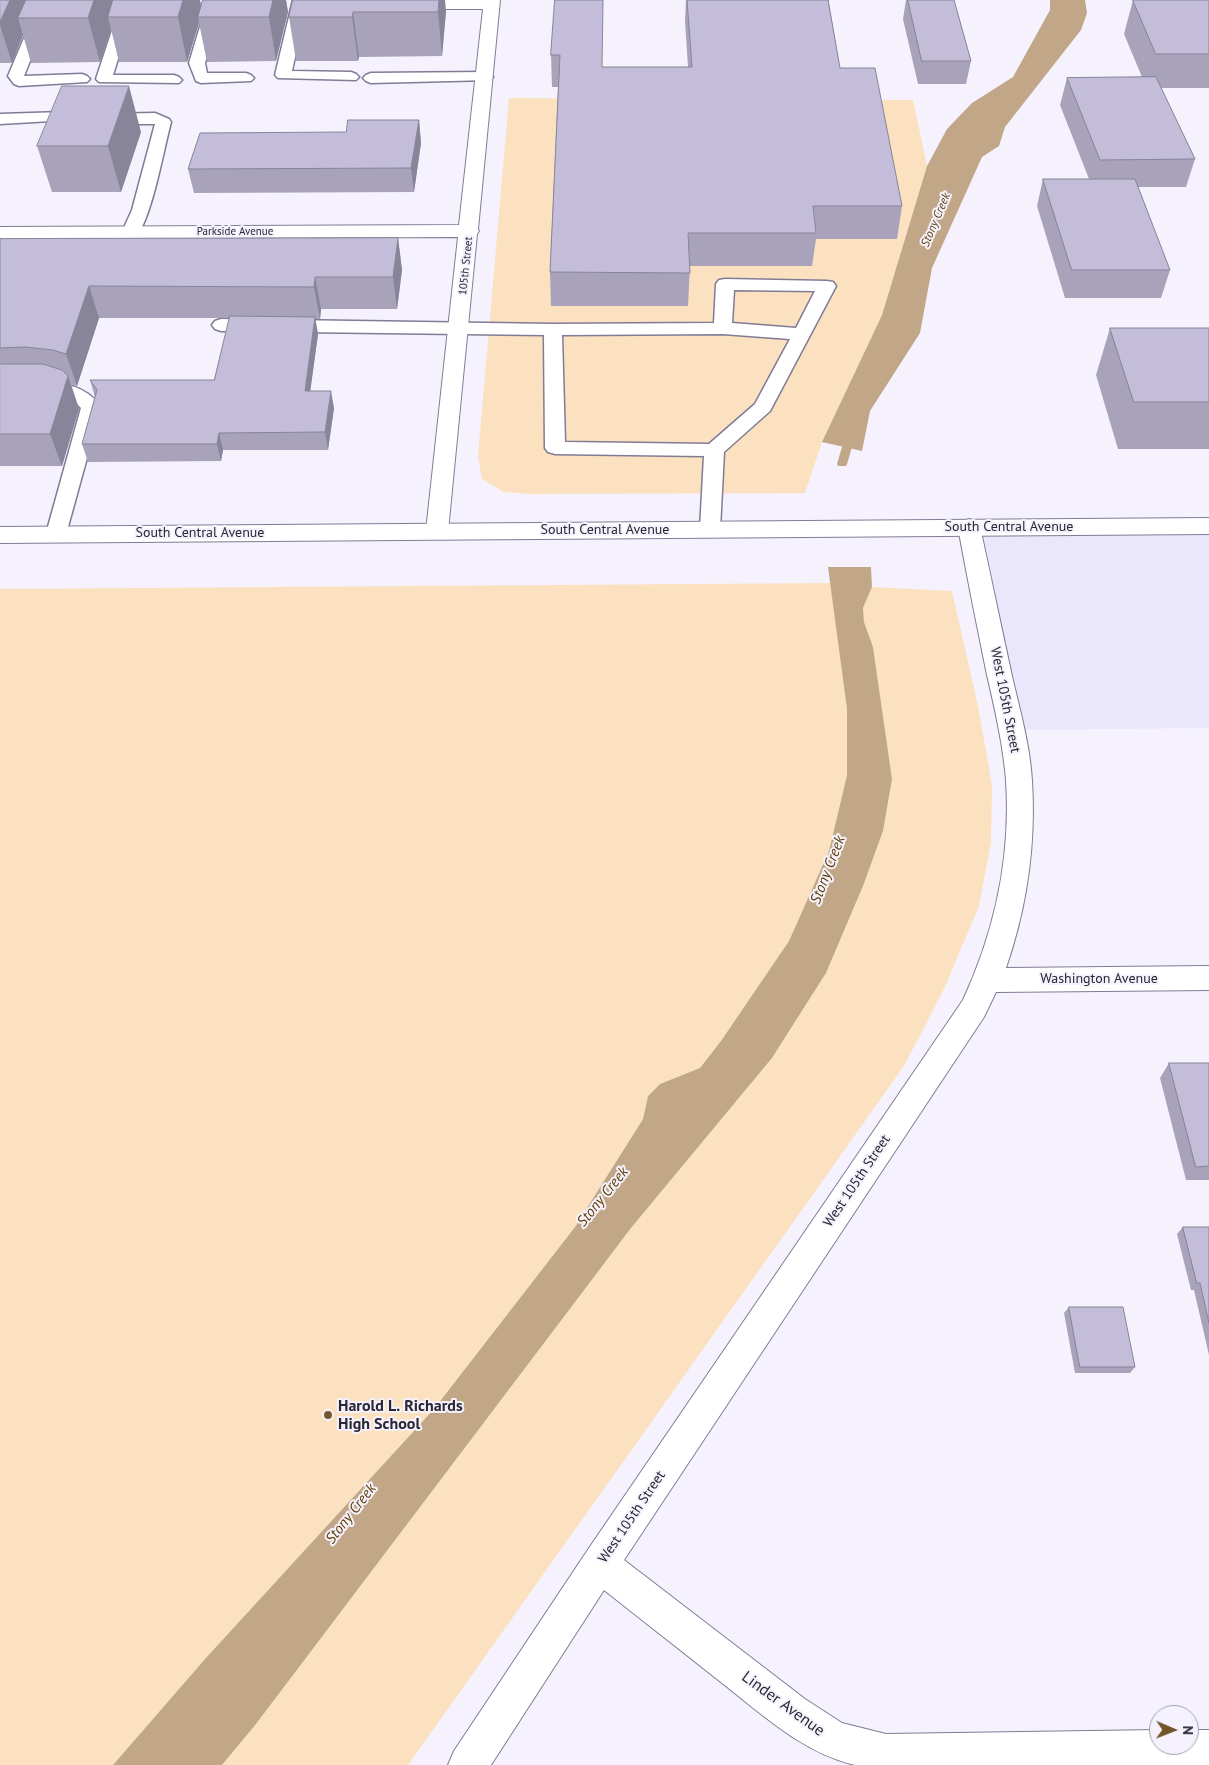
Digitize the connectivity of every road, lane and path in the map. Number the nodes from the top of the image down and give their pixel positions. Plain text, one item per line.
1 (300, 2) edge
2 (492, 2) edge
3 (46, 3) edge
4 (128, 3) edge
5 (214, 3) edge
6 (396, 4) edge
7 (194, 5) dead end
8 (232, 5) edge
9 (280, 5) dead end
10 (318, 5) edge
11 (27, 6) edge
12 (63, 6) edge
13 (109, 6) edge
14 (146, 6) edge
15 (351, 77) dead end
16 (246, 78) dead end
17 (371, 78) dead end
18 (485, 78) junction
19 (82, 79) dead end
20 (174, 80) dead end
21 (63, 117) edge
22 (0, 119) edge
23 (83, 119) edge
24 (470, 230) junction
25 (131, 232) junction
26 (0, 233) edge
27 (221, 325) dead end
28 (723, 328) junction
29 (459, 329) junction
30 (553, 330) junction
31 (802, 334) junction
32 (0, 389) edge
33 (714, 450) junction
34 (1209, 526) edge
35 (969, 527) junction
36 (710, 529) junction
37 (437, 531) junction
38 (56, 534) junction
39 (0, 535) edge
40 (1209, 978) edge
41 (988, 980) junction
42 (600, 1564) junction
43 (1209, 1749) edge
44 (468, 1765) edge

1 - 9 street
1 - 10 street
1 - 15 lane
2 - 6 street
2 - 18 street, 105th Street
3 - 11 street
3 - 12 street
3 - 19 lane
4 - 13 street
4 - 14 street
4 - 20 lane
5 - 7 street
5 - 8 street
5 - 16 lane
17 - 18 lane
18 - 24 street, 105th Street
21 - 22 lane
23 - 25 lane
24 - 25 street, Parkside Avenue
24 - 29 street, 105th Street
25 - 26 street, Parkside Avenue
27 - 29 lane
28 - 30 lane
28 - 31 lane
28 - 31 lane
29 - 30 lane
29 - 37 street, 105th Street
30 - 33 lane
31 - 33 lane
32 - 38 lane
33 - 36 lane
34 - 35 street, South Central Avenue
35 - 36 street, South Central Avenue
35 - 41 street, West 105th Street
36 - 37 street, South Central Avenue
37 - 38 street, South Central Avenue
38 - 39 street, South Central Avenue
40 - 41 street, Washington Avenue
41 - 42 street, West 105th Street
42 - 43 street, Linder Avenue
42 - 44 street, West 105th Street

